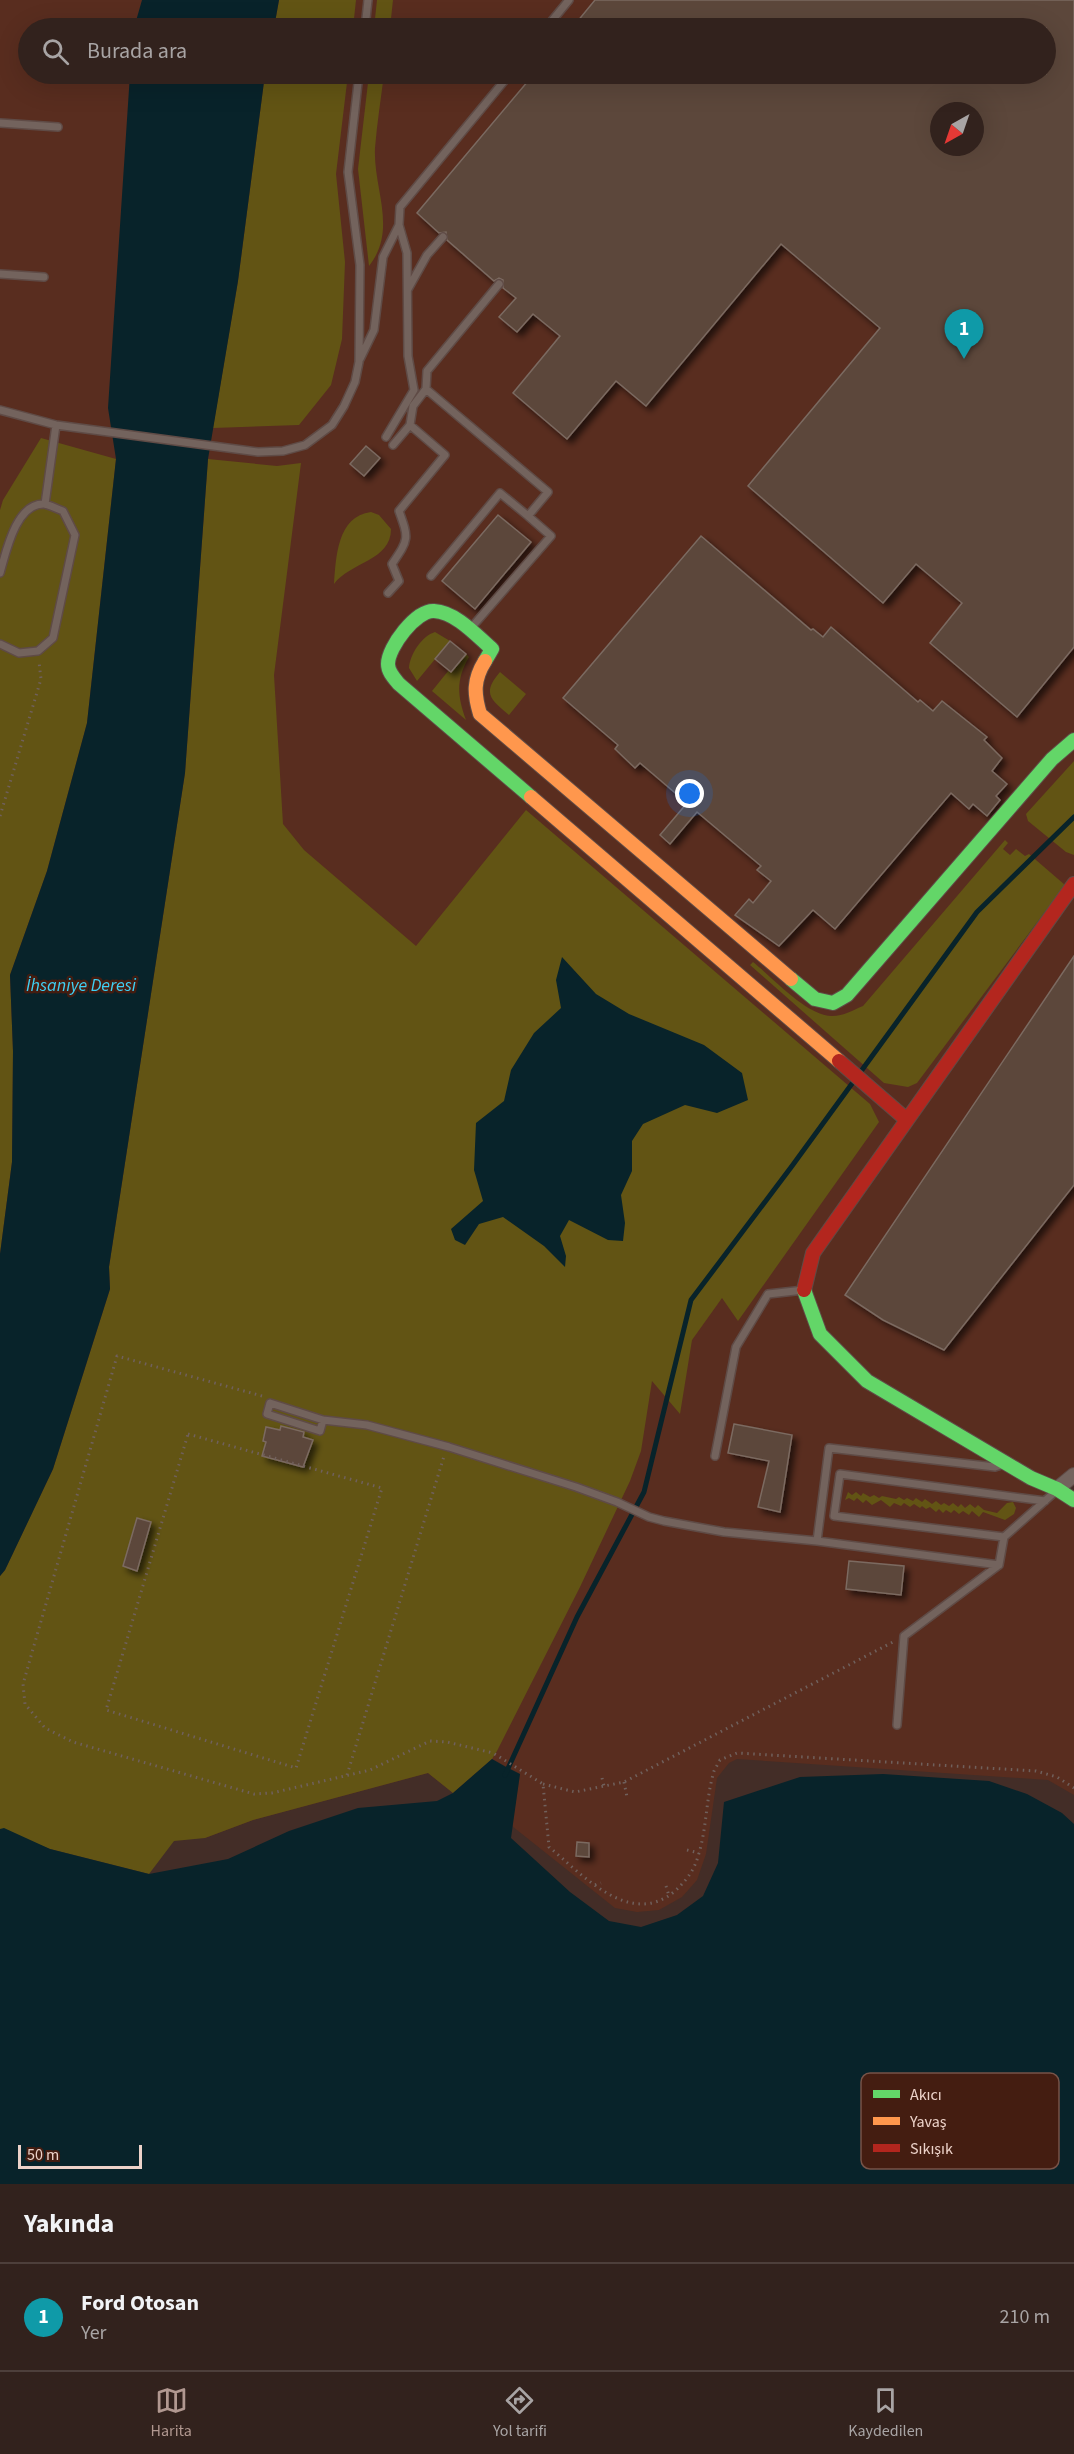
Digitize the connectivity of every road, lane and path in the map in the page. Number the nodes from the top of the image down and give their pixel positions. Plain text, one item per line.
1 (368, 0) edge
2 (569, 0) edge
3 (366, 18) edge
4 (554, 18) edge
5 (358, 84) edge
6 (502, 84) edge
7 (0, 123) edge
8 (58, 127) dead end
9 (399, 225) junction
10 (443, 237) dead end
11 (0, 274) edge
12 (44, 278) dead end
13 (499, 284) dead end
14 (407, 290) junction
15 (359, 362) junction
16 (426, 389) junction
17 (0, 410) edge
18 (56, 425) junction
19 (410, 425) junction
20 (386, 437) dead end
21 (393, 445) dead end
22 (45, 504) junction
23 (528, 516) junction
24 (0, 573) edge
25 (431, 576) dead end
26 (388, 593) dead end
27 (469, 629) junction
28 (0, 644) edge
29 (38, 651) junction
30 (1074, 740) edge
31 (0, 816) edge
32 (1074, 884) edge
33 (907, 1120) junction
34 (804, 1290) junction
35 (270, 1403) junction
36 (323, 1420) junction
37 (447, 1447) junction
38 (715, 1456) dead end
39 (1005, 1463) junction
40 (1074, 1475) edge
41 (1058, 1490) junction
42 (1074, 1500) edge
43 (1045, 1501) junction
44 (1004, 1537) junction
45 (817, 1541) junction
46 (999, 1565) junction
47 (904, 1636) junction
48 (897, 1725) dead end
49 (296, 1768) joint
50 (347, 1775) junction
51 (602, 1778) dead end
52 (624, 1782) junction
53 (543, 1784) junction
54 (604, 1786) junction
55 (1074, 1788) edge
56 (627, 1797) dead end
57 (687, 1850) dead end
58 (699, 1853) junction
59 (601, 1883) dead end
60 (595, 1885) junction
61 (666, 1886) dead end
62 (669, 1896) junction

1 - 3 lane
2 - 4 lane
5 - 15 lane
6 - 9 lane
7 - 8 lane
9 - 14 lane
9 - 15 lane
10 - 14 lane
11 - 12 lane
13 - 16 lane
14 - 20 lane
15 - 18 lane
16 - 19 lane
16 - 23 lane
17 - 18 lane
18 - 22 lane
19 - 21 lane
19 - 26 lane
22 - 24 lane
22 - 29 lane
23 - 25 lane
23 - 27 lane
27 - 30 street
27 - 33 street
28 - 29 lane
29 - 31 path
32 - 33 street
33 - 34 street
34 - 38 lane
34 - 39 street
35 - 36 lane
35 - 36 lane
35 - 50 path
36 - 37 lane
37 - 45 lane
37 - 50 path
39 - 41 street
39 - 45 lane
40 - 41 street
41 - 42 street
41 - 43 lane
43 - 44 lane
43 - 44 lane
44 - 46 lane
45 - 46 lane
46 - 47 lane
47 - 48 lane
47 - 52 path
49 - 49 path
50 - 53 path
51 - 54 path
52 - 54 path
52 - 56 path
53 - 54 path
53 - 60 path
55 - 58 path
57 - 58 path
58 - 62 path
59 - 60 path
60 - 62 path
61 - 62 path

